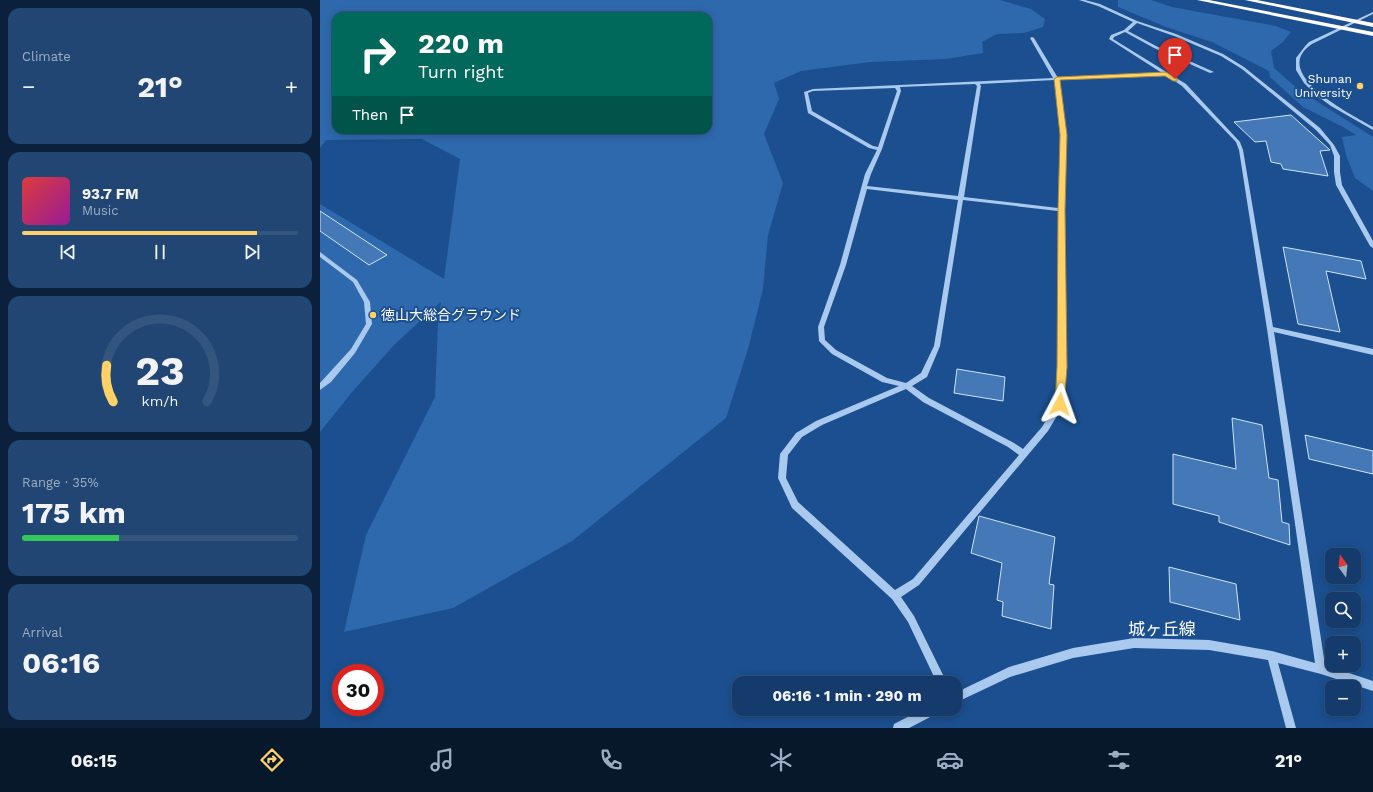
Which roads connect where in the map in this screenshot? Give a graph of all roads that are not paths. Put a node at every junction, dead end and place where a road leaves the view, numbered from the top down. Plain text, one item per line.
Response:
1 (1081, 0) edge
2 (1200, 0) edge
3 (1248, 0) edge
4 (1371, 14) edge
5 (1136, 22) junction
6 (1373, 25) edge
7 (1125, 32) junction
8 (1373, 34) edge
9 (1032, 38) dead end
10 (1212, 72) dead end
11 (1166, 74) junction
12 (1057, 79) junction
13 (977, 83) junction
14 (897, 86) junction
15 (1373, 129) edge
16 (880, 149) junction
17 (865, 187) junction
18 (962, 198) junction
19 (1061, 210) junction
20 (1373, 246) edge
21 (320, 254) edge
22 (1270, 329) junction
23 (1373, 352) edge
24 (907, 386) junction
25 (320, 387) edge
26 (1024, 454) junction
27 (895, 596) junction
28 (1272, 656) junction
29 (1321, 669) junction
30 (939, 676) edge
31 (1373, 686) edge
32 (962, 695) edge
33 (921, 716) edge
34 (898, 728) edge
35 (1291, 728) edge

1 - 5 street
2 - 8 highway
3 - 6 highway
4 - 15 street
5 - 7 street
5 - 20 street
7 - 10 street
7 - 11 street
9 - 12 street
11 - 12 street
11 - 22 street
12 - 13 street
12 - 19 street
13 - 14 street
13 - 18 street
14 - 16 street
14 - 16 street
16 - 17 street
17 - 18 street
17 - 24 street
18 - 19 street
18 - 24 street
19 - 26 street
21 - 25 street
22 - 23 street
22 - 29 street
24 - 26 street
24 - 27 street
26 - 27 street
27 - 30 street
28 - 29 street, 城ヶ丘線
28 - 32 street, 城ヶ丘線
28 - 35 street
29 - 31 street, 城ヶ丘線
33 - 34 street

